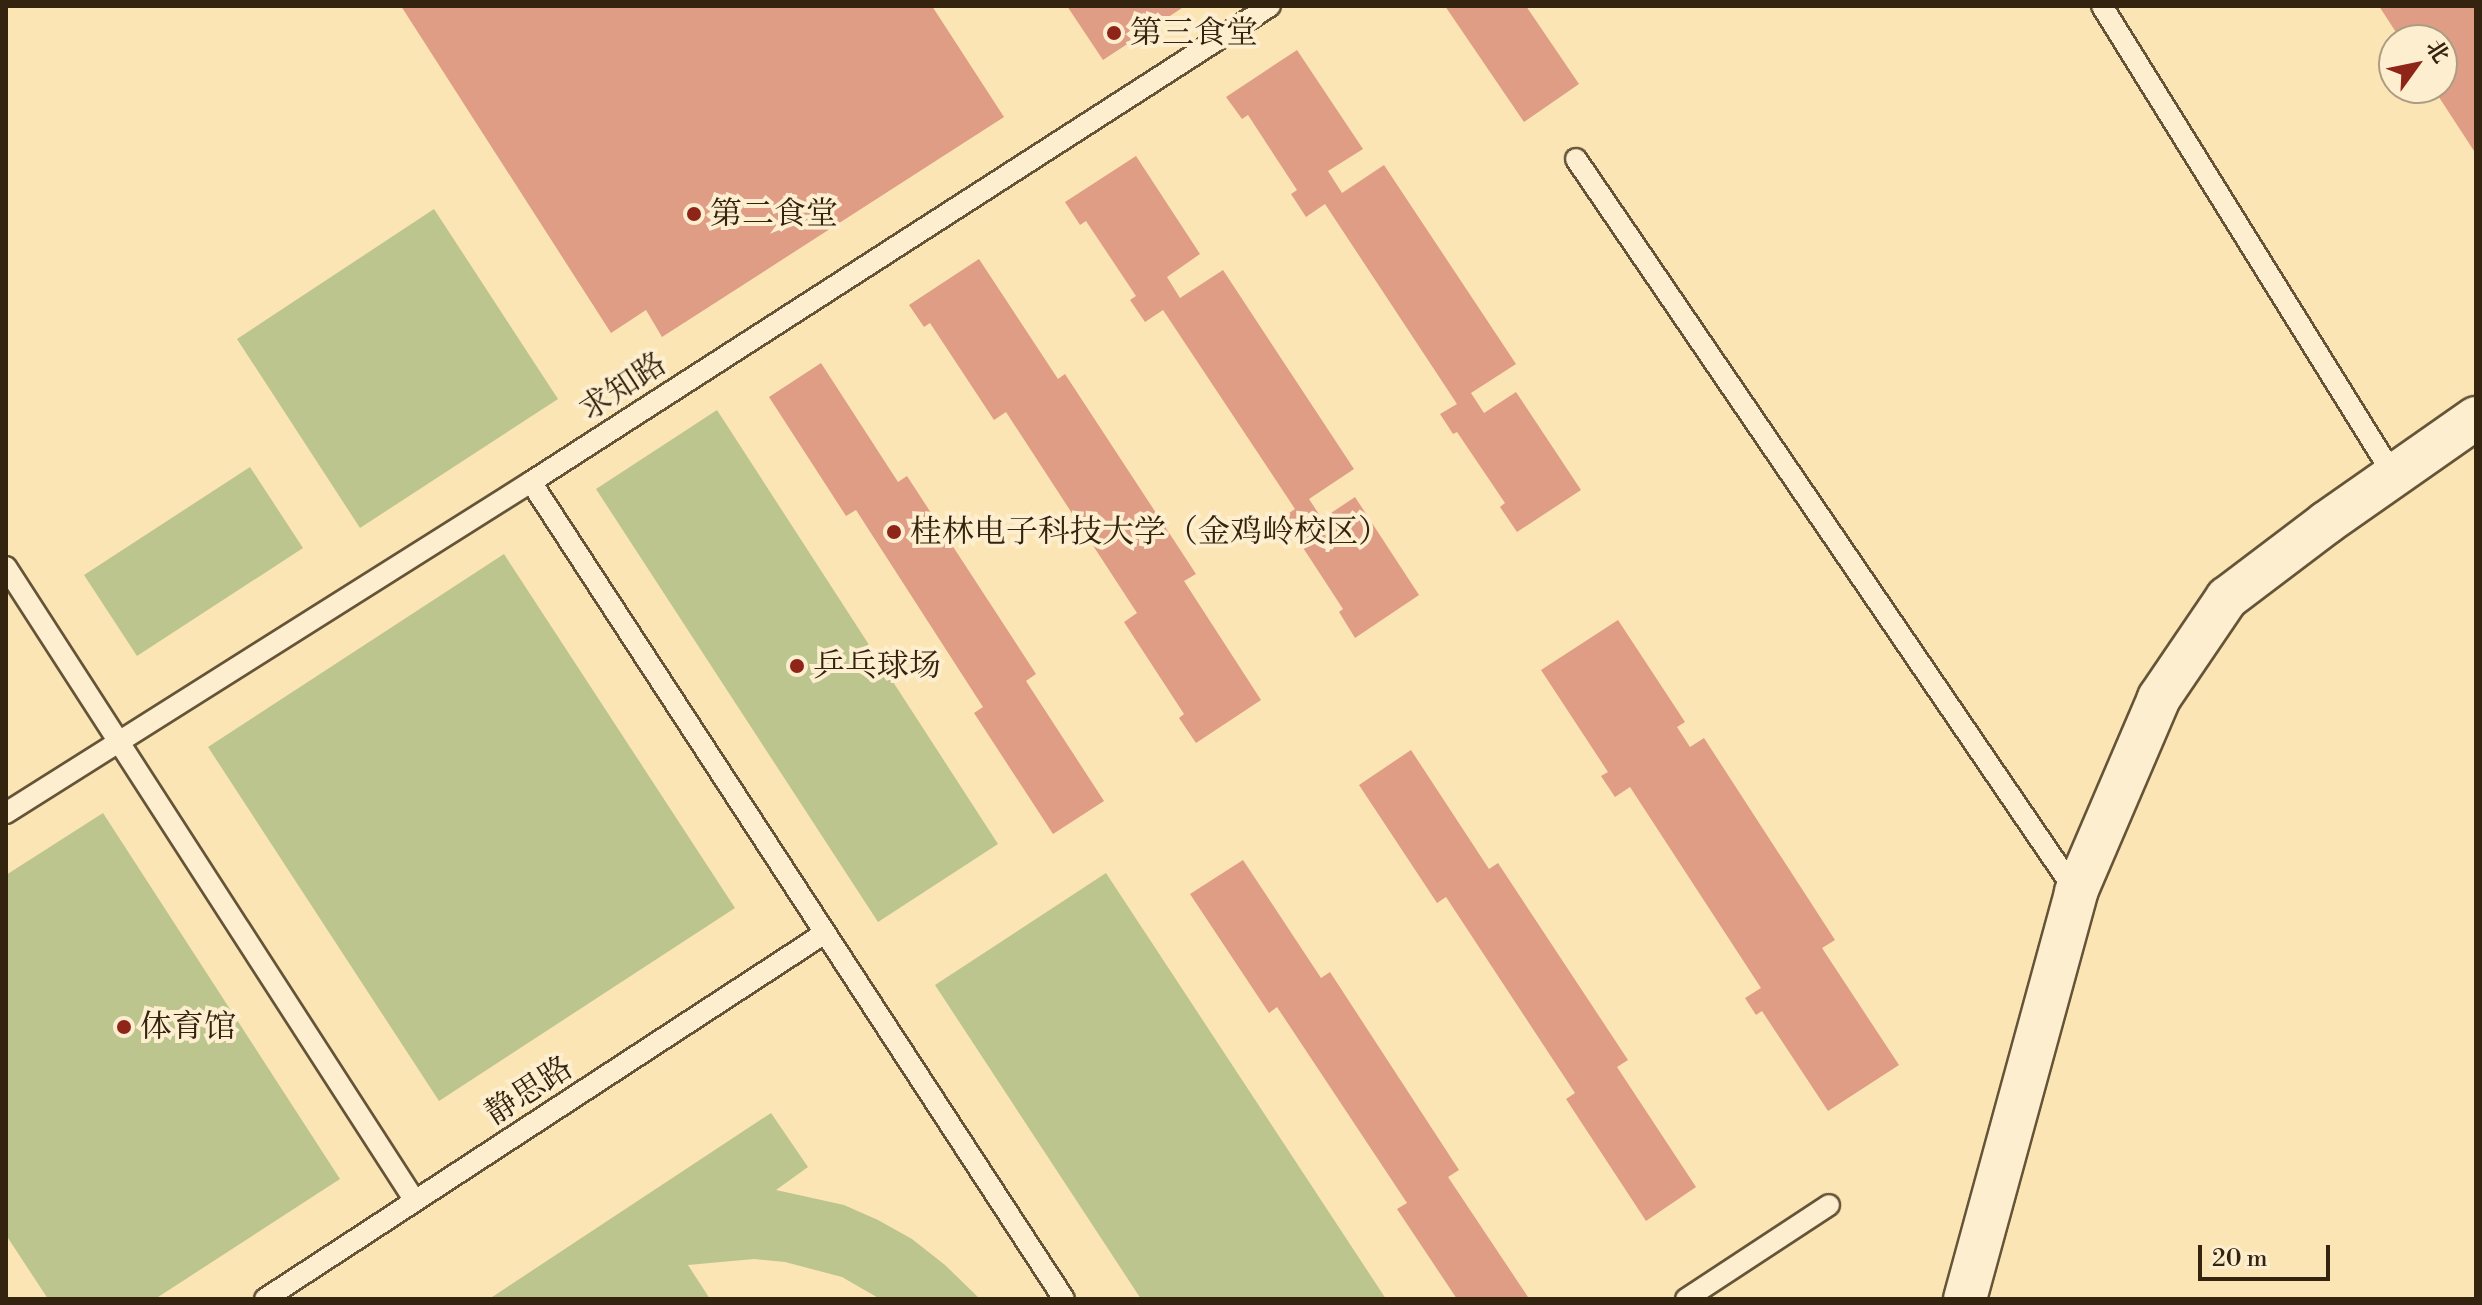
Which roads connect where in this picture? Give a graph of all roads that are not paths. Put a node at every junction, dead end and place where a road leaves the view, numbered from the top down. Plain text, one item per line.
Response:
1 (1270, 6) edge
2 (2102, 6) edge
3 (1576, 159) dead end
4 (2476, 418) edge
5 (2394, 476) junction
6 (531, 482) junction
7 (6, 567) edge
8 (120, 740) junction
9 (6, 813) edge
10 (2076, 892) junction
11 (825, 933) junction
12 (415, 1201) junction
13 (1829, 1205) dead end
14 (265, 1299) edge
15 (1064, 1299) edge
16 (1686, 1299) edge
17 (1965, 1299) edge

1 - 6 lane, 求知路
2 - 5 lane
3 - 10 lane
4 - 5 street
5 - 10 street
6 - 8 lane, 求知路
6 - 11 lane
7 - 8 lane
8 - 9 lane, 求知路
8 - 12 lane
10 - 17 street
11 - 12 lane, 静思路
11 - 15 lane
12 - 14 lane, 静思路
13 - 16 lane

